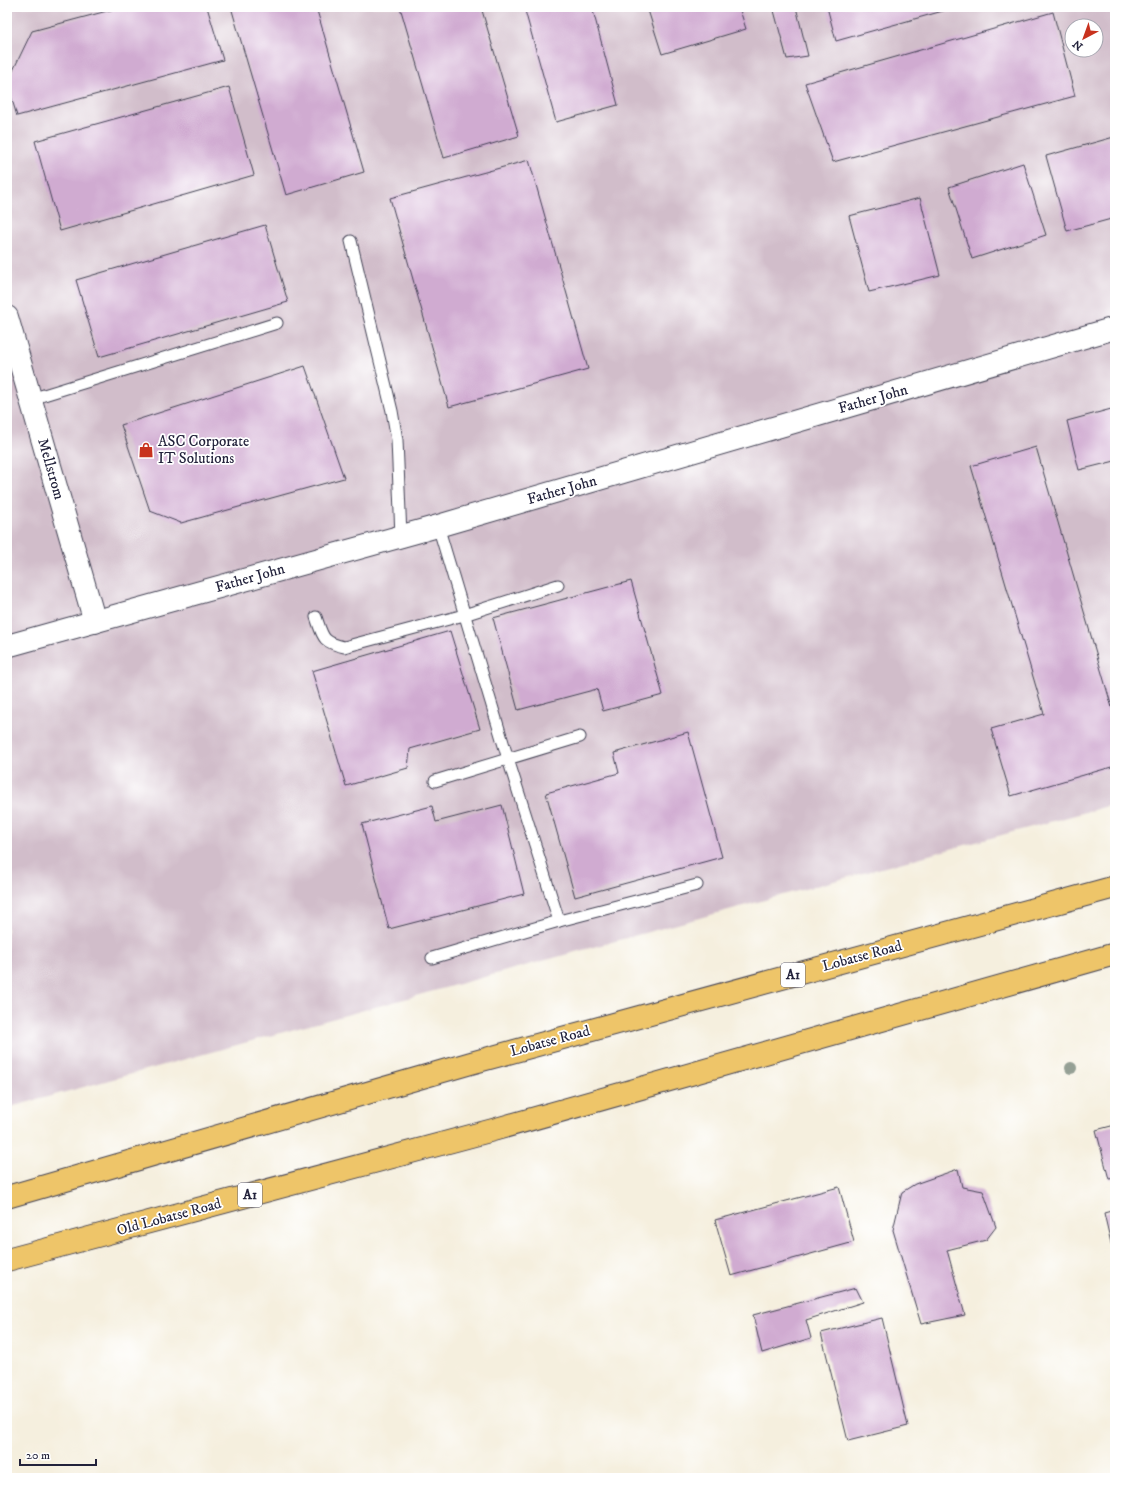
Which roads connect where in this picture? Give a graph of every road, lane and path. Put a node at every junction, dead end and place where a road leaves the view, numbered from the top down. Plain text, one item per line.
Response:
1 (351, 241) dead end
2 (7, 317) edge
3 (277, 323) dead end
4 (1115, 328) edge
5 (30, 399) junction
6 (438, 526) junction
7 (401, 536) junction
8 (558, 585) dead end
9 (464, 615) junction
10 (316, 617) dead end
11 (94, 622) junction
12 (7, 646) edge
13 (580, 737) dead end
14 (508, 759) junction
15 (435, 781) dead end
16 (697, 885) dead end
17 (1115, 887) edge
18 (559, 921) junction
19 (1115, 954) edge
20 (432, 958) dead end
21 (7, 1197) edge
22 (7, 1260) edge

1 - 7 lane
2 - 5 street, Mellstrom
3 - 5 lane
4 - 6 street, Father John
5 - 11 street, Mellstrom
6 - 7 street, Father John
6 - 9 lane
7 - 11 street, Father John
8 - 9 lane
9 - 10 lane
9 - 14 lane
11 - 12 street, Father John
13 - 14 lane
14 - 15 lane
14 - 18 lane
16 - 18 lane
17 - 21 highway, Lobatse Road / A1
18 - 20 lane
19 - 22 highway, Old Lobatse Road / A1

